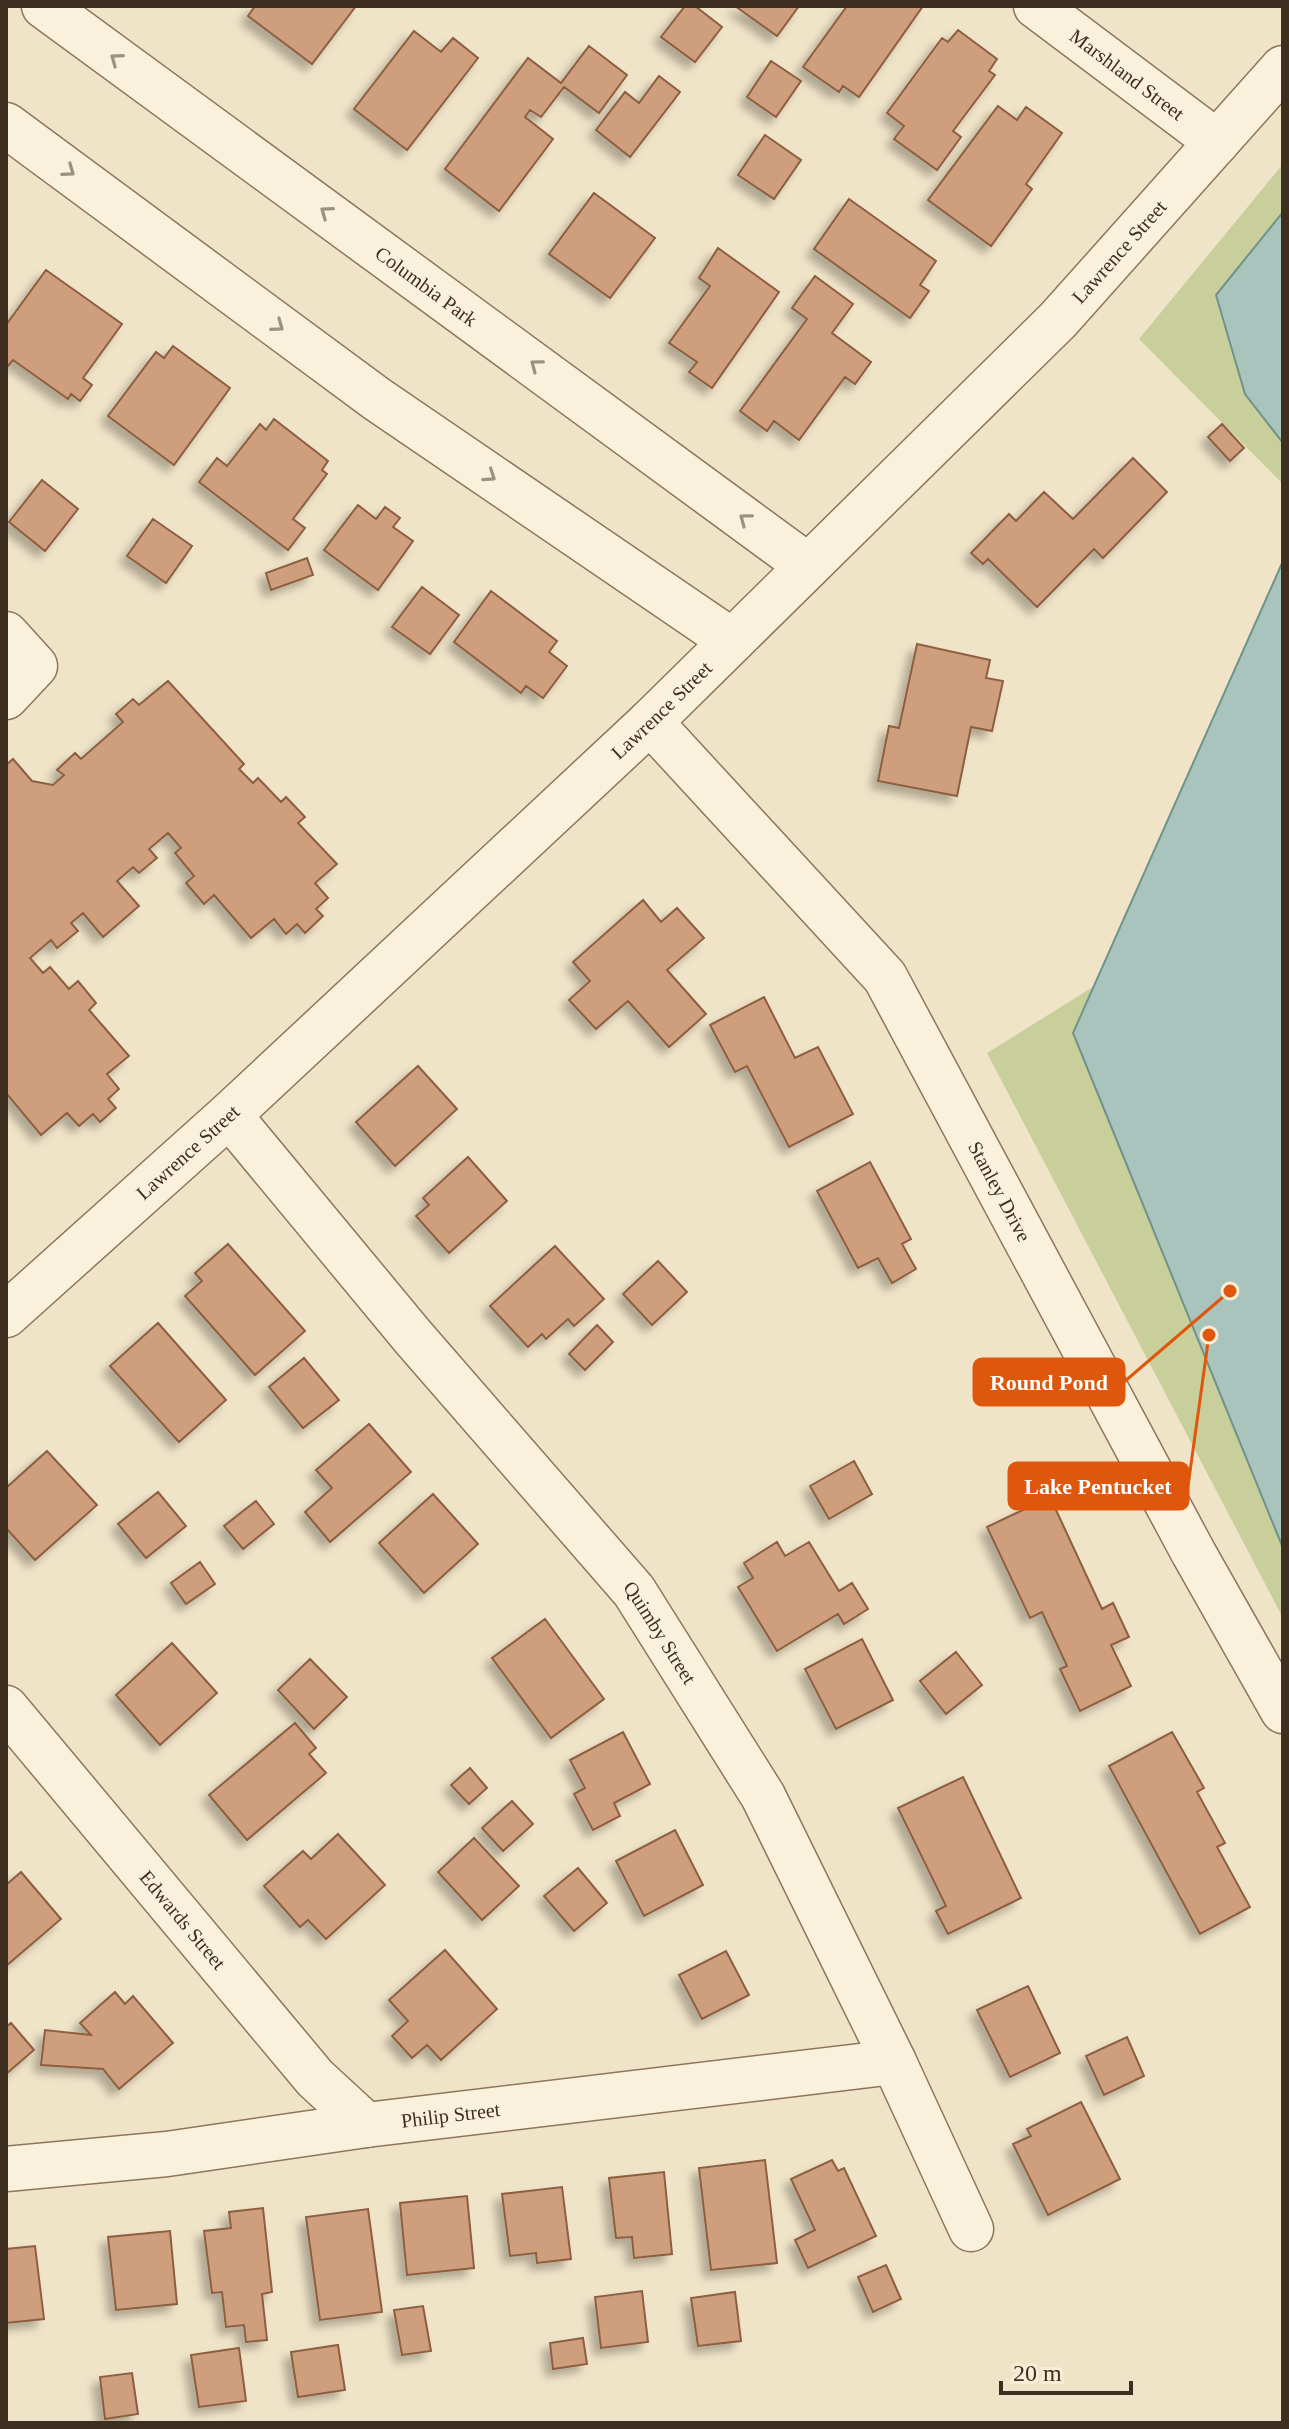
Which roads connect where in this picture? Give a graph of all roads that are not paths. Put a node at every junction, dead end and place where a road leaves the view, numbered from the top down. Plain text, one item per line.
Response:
1 (44, 6) edge
2 (1036, 6) edge
3 (1283, 68) edge
4 (6, 125) edge
5 (1217, 142) junction
6 (808, 566) junction
7 (6, 634) edge
8 (732, 641) junction
9 (6, 697) edge
10 (650, 722) junction
11 (229, 1115) junction
12 (6, 1315) edge
13 (6, 1708) edge
14 (1283, 1711) edge
15 (894, 2062) junction
16 (366, 2125) junction
17 (6, 2169) edge
18 (971, 2229) dead end

6 -> 1 street, Columbia Park
2 - 5 street, Marshland Street
3 - 5 street, Lawrence Street
4 -> 8 street
5 - 6 street, Lawrence Street
6 - 8 street, Lawrence Street
7 - 9 street
8 - 10 street, Lawrence Street
10 - 11 street, Lawrence Street
10 - 14 street, Stanley Drive
11 - 12 street, Lawrence Street
11 - 15 street, Quimby Street
13 - 16 street, Edwards Street
15 - 16 street, Philip Street
15 - 18 street, Quimby Street
16 - 17 street, Philip Street

